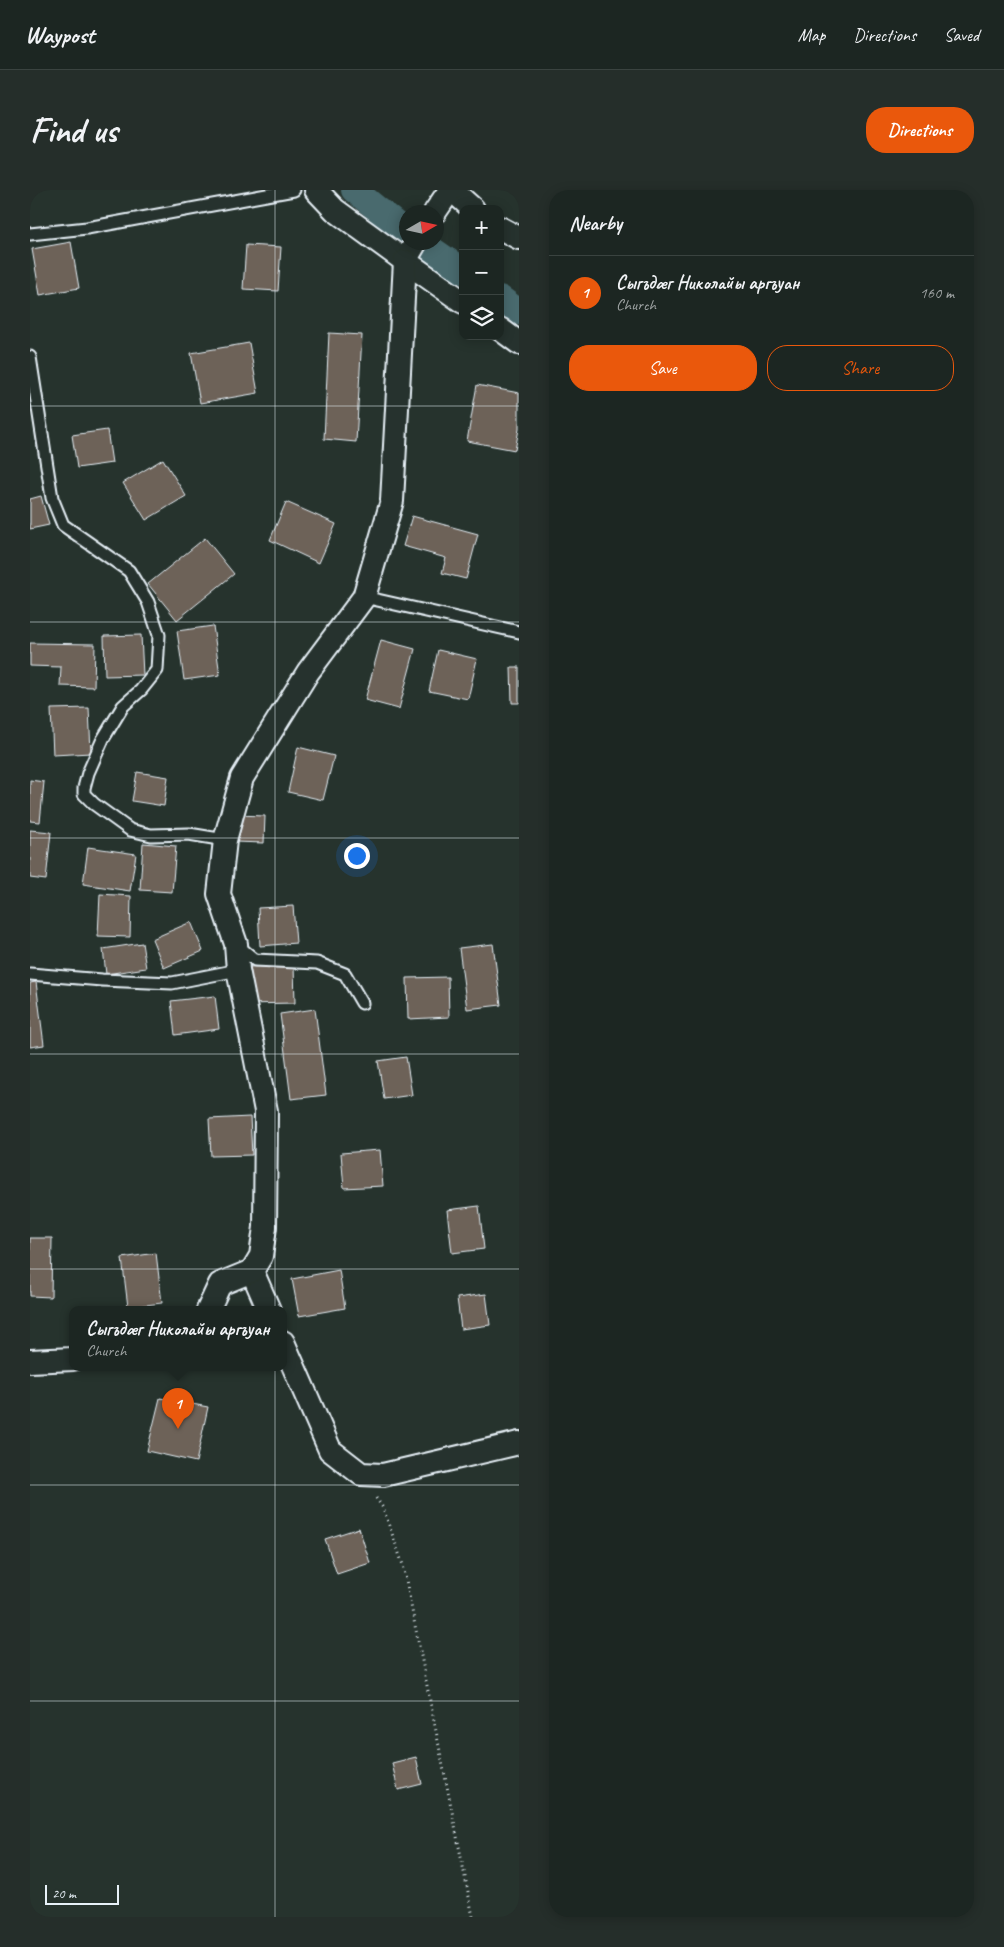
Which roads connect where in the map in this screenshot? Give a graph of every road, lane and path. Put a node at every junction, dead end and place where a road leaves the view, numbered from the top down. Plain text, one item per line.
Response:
1 (294, 190) edge
2 (316, 190) edge
3 (444, 199) edge
4 (461, 205) edge
5 (504, 230) edge
6 (30, 234) edge
7 (519, 238) edge
8 (411, 252) edge
9 (459, 298) edge
10 (504, 332) edge
11 (519, 343) edge
12 (30, 357) edge
13 (364, 597) junction
14 (519, 632) edge
15 (224, 840) junction
16 (236, 944) junction
17 (238, 970) junction
18 (30, 974) edge
19 (362, 1003) dead end
20 (252, 1271) junction
21 (210, 1306) edge
22 (267, 1306) edge
23 (287, 1351) edge
24 (69, 1359) edge
25 (30, 1361) edge
26 (519, 1444) edge
27 (361, 1474) junction
28 (473, 1917) edge

1 - 6 lane
2 - 8 street
3 - 4 street
5 - 7 street
8 - 9 street
8 - 13 street
10 - 11 street
12 - 15 lane
13 - 14 lane
13 - 15 street
15 - 16 street
16 - 17 street
16 - 19 lane
17 - 18 lane
17 - 20 street
20 - 21 street
20 - 22 street
23 - 27 street
24 - 25 street
26 - 27 street
27 - 28 path

